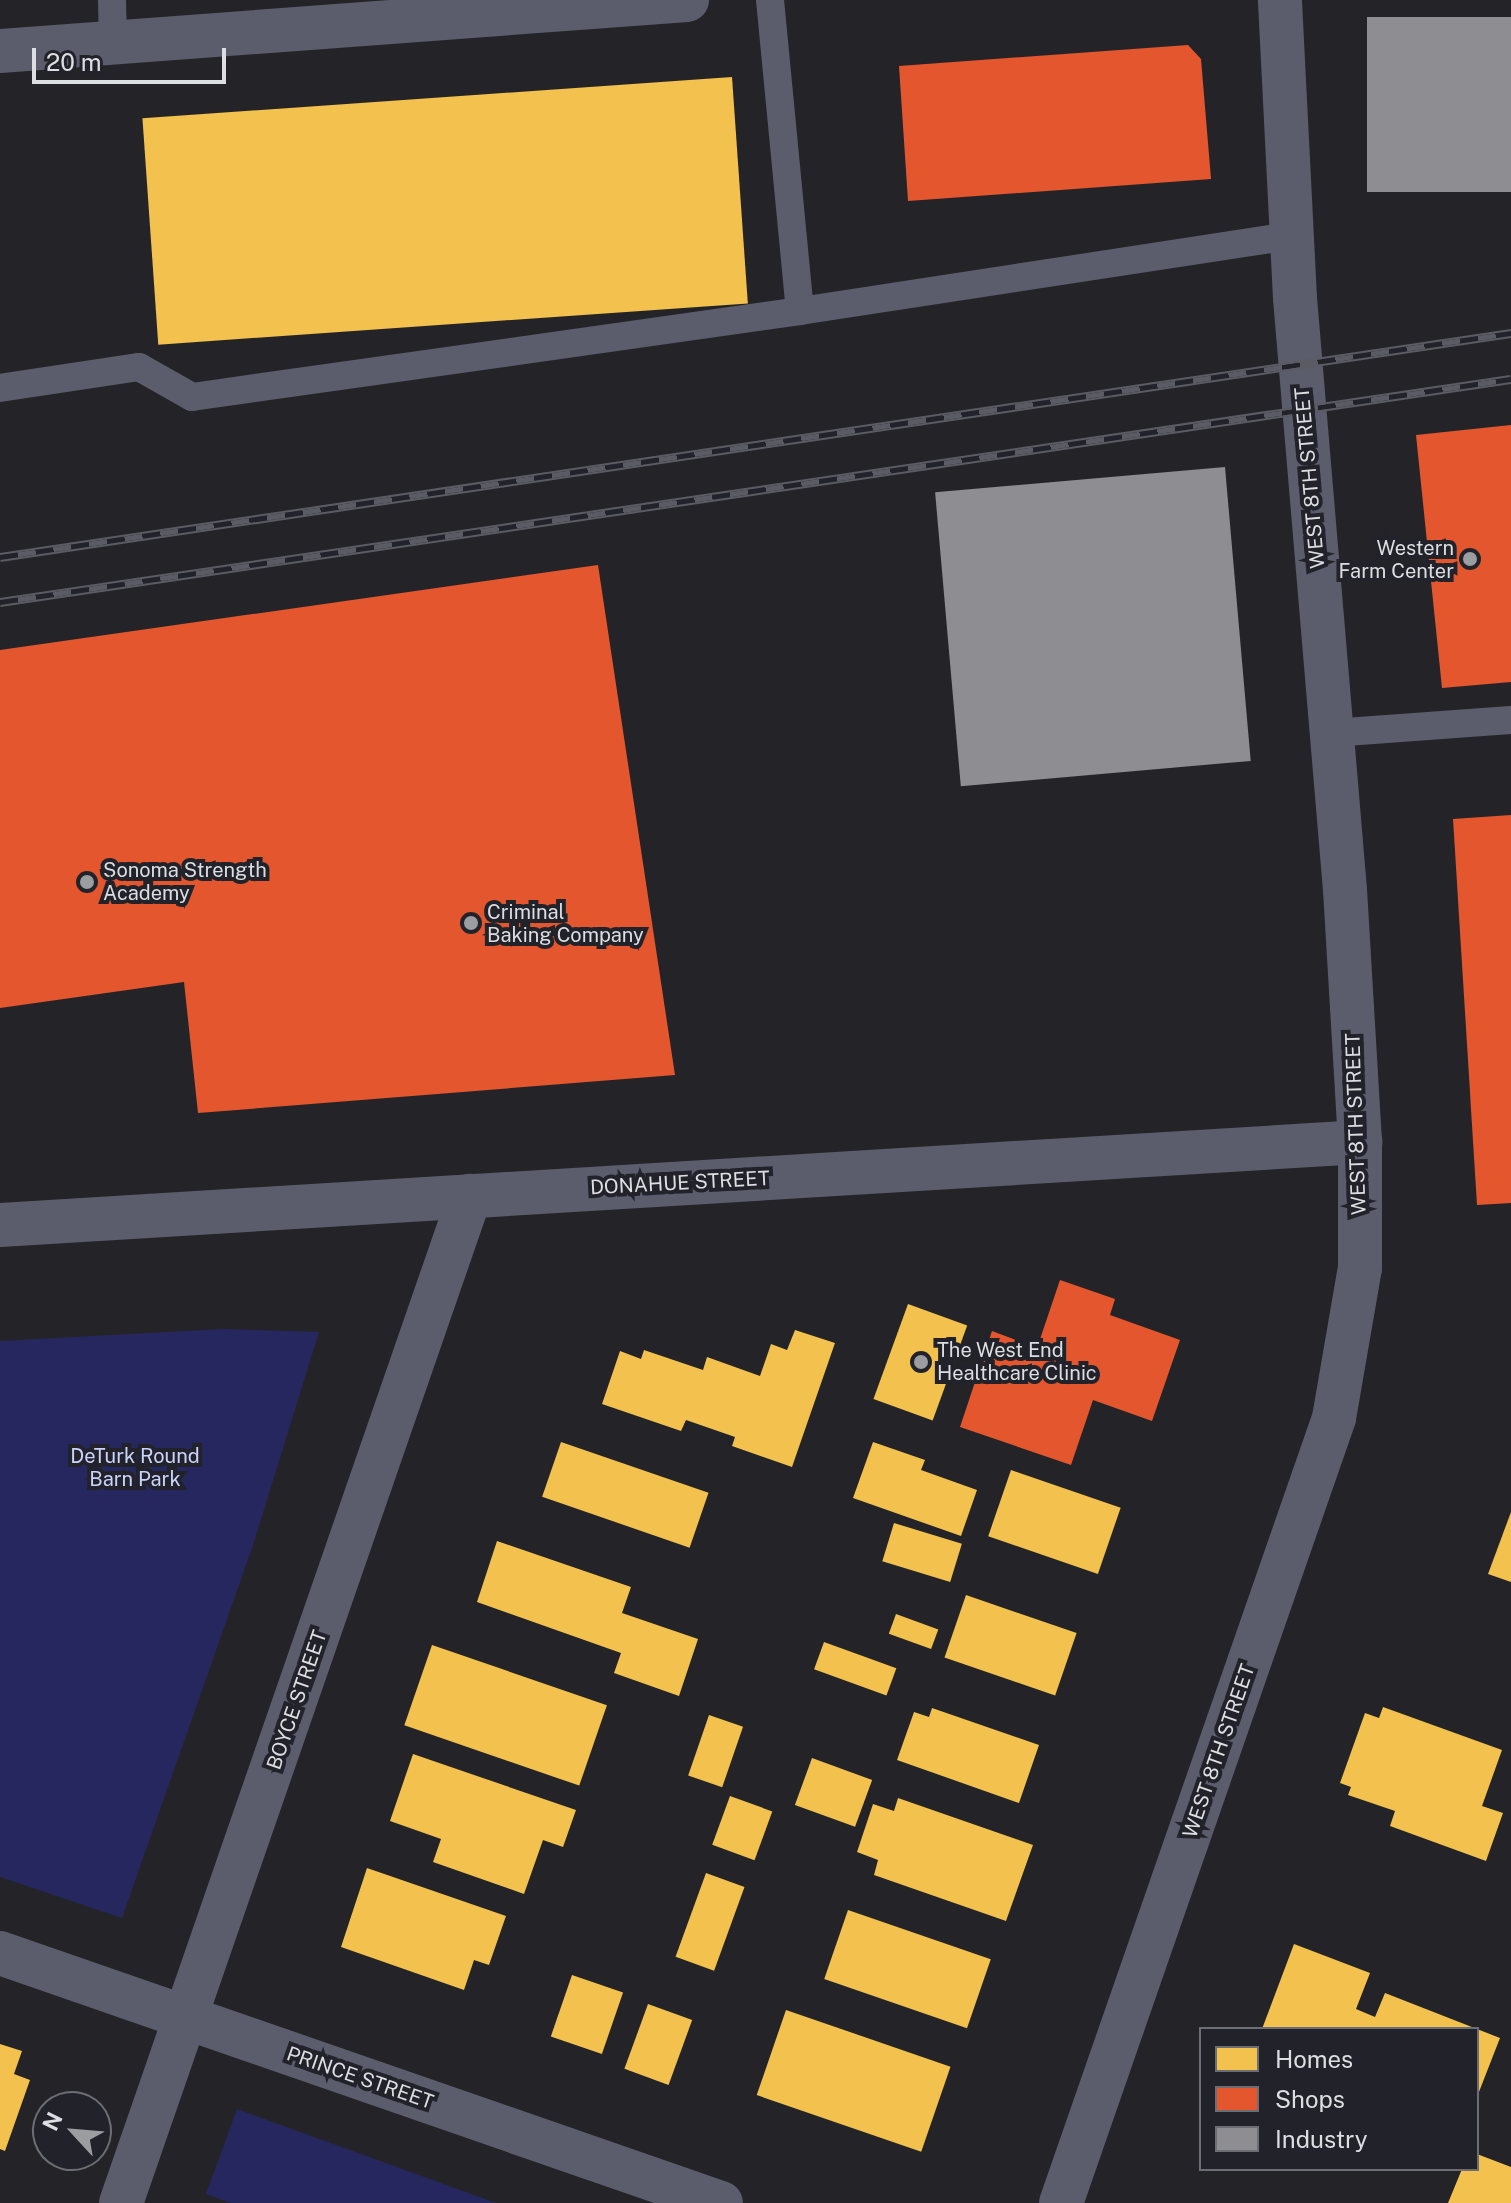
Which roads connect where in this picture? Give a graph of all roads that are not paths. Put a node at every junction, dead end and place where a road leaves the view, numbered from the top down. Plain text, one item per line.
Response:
1 (112, 0) edge
2 (687, 0) edge
3 (770, 0) edge
4 (1280, 0) edge
5 (113, 43) junction
6 (0, 51) edge
7 (1292, 236) junction
8 (800, 311) junction
9 (0, 388) edge
10 (1511, 720) edge
11 (1332, 733) junction
12 (1360, 1142) junction
13 (470, 1196) junction
14 (0, 1225) edge
15 (0, 1953) edge
16 (187, 2018) junction
17 (121, 2203) edge
18 (721, 2203) edge
19 (1061, 2203) edge

1 - 5 lane
2 - 5 street
3 - 8 lane
4 - 7 street, WEST 8TH STREET
5 - 6 street
7 - 8 lane
7 - 11 street, WEST 8TH STREET
8 - 9 lane
10 - 11 lane
11 - 12 street, WEST 8TH STREET
12 - 13 street, DONAHUE STREET
12 - 19 street, WEST 8TH STREET
13 - 14 street, DONAHUE STREET
13 - 16 street, BOYCE STREET
15 - 16 street, PRINCE STREET
16 - 17 street, BOYCE STREET
16 - 18 street, PRINCE STREET

